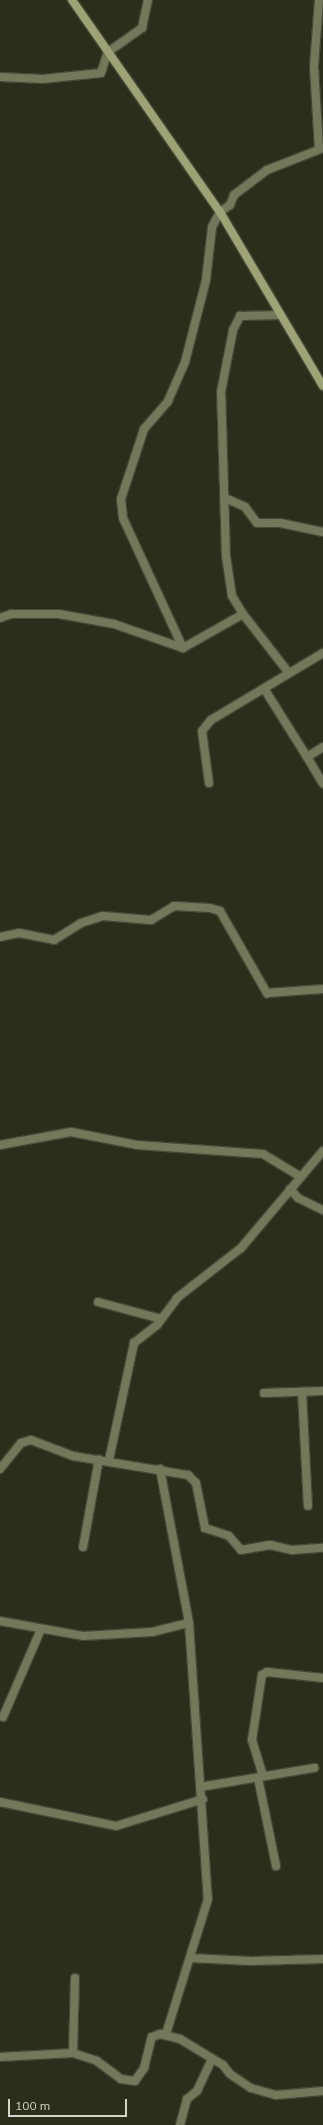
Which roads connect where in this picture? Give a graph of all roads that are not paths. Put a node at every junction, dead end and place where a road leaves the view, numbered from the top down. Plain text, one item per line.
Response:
1 (72, 0) edge
2 (148, 0) edge
3 (319, 0) edge
4 (108, 52) junction
5 (116, 64) junction
6 (101, 73) junction
7 (0, 77) edge
8 (321, 148) edge
9 (220, 212) junction
10 (280, 315) junction
11 (323, 386) edge
12 (225, 498) junction
13 (323, 532) edge
14 (243, 614) junction
15 (0, 618) edge
16 (183, 648) junction
17 (323, 653) edge
18 (288, 673) junction
19 (265, 690) junction
20 (323, 746) edge
21 (307, 757) junction
22 (209, 783) dead end
23 (323, 784) edge
24 (0, 937) edge
25 (323, 989) edge
26 (0, 1145) edge
27 (323, 1151) edge
28 (301, 1177) junction
29 (290, 1189) junction
30 (323, 1210) edge
31 (98, 1302) dead end
32 (161, 1319) junction
33 (323, 1391) edge
34 (302, 1392) junction
35 (264, 1393) dead end
36 (99, 1459) junction
37 (109, 1460) junction
38 (0, 1469) edge
39 (160, 1469) junction
40 (308, 1506) dead end
41 (83, 1547) dead end
42 (323, 1548) edge
43 (0, 1621) edge
44 (189, 1623) junction
45 (41, 1629) junction
46 (323, 1678) edge
47 (3, 1717) dead end
48 (314, 1768) dead end
49 (260, 1777) junction
50 (200, 1787) junction
51 (203, 1799) junction
52 (0, 1802) edge
53 (276, 1866) dead end
54 (190, 1958) junction
55 (323, 1959) edge
56 (75, 1978) dead end
57 (166, 2034) junction
58 (73, 2052) junction
59 (0, 2057) edge
60 (212, 2059) junction
61 (323, 2090) edge
62 (180, 2125) edge

1 - 4 main road
2 - 4 street
3 - 8 street
4 - 5 main road
4 - 6 street
5 - 6 street
5 - 9 main road
6 - 7 street
8 - 9 street
9 - 10 main road
9 - 16 street
10 - 11 main road
10 - 12 street
12 - 13 street
12 - 14 street
14 - 16 street
14 - 18 street
15 - 16 street
17 - 18 street
18 - 19 street
19 - 21 street
19 - 22 street
20 - 21 street
21 - 23 street
24 - 25 street
26 - 28 street
27 - 28 street
28 - 29 street
29 - 30 street
29 - 32 street
31 - 32 street
32 - 37 street
33 - 34 street
34 - 35 street
34 - 40 street
36 - 37 street
36 - 38 street
36 - 41 street
37 - 39 street
39 - 42 street
39 - 44 street
43 - 45 street
44 - 45 street
44 - 50 street
45 - 47 street
46 - 49 street
48 - 49 street
49 - 50 street
49 - 53 street
50 - 51 street
51 - 52 street
51 - 54 street
54 - 55 street
54 - 57 street
56 - 58 street
57 - 58 street
57 - 60 street
58 - 59 street
60 - 61 street
60 - 62 street

